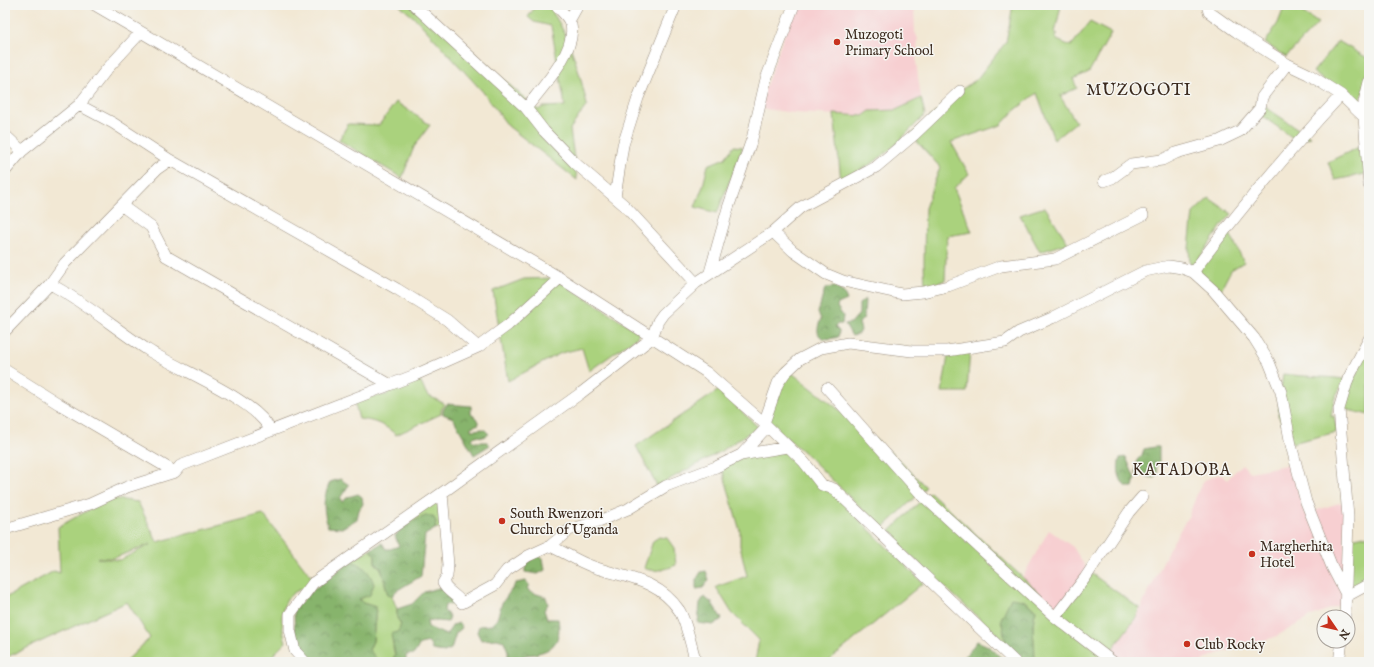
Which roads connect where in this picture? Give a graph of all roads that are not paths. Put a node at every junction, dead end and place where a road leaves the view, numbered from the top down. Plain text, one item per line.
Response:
1 (95, 5) edge
2 (414, 5) edge
3 (556, 5) edge
4 (578, 5) edge
5 (676, 5) edge
6 (794, 5) edge
7 (1207, 5) edge
8 (569, 21) junction
9 (141, 32) junction
10 (1287, 64) junction
11 (1369, 82) edge
12 (960, 91) dead end
13 (1345, 98) junction
14 (79, 104) junction
15 (526, 108) junction
16 (1364, 118) junction
17 (5, 135) edge
18 (22, 151) junction
19 (170, 160) junction
20 (5, 171) edge
21 (1104, 180) dead end
22 (1369, 185) edge
23 (616, 197) junction
24 (122, 206) junction
25 (1143, 215) dead end
26 (773, 232) junction
27 (710, 272) junction
28 (1193, 272) junction
29 (560, 278) junction
30 (696, 283) junction
31 (50, 284) junction
32 (5, 331) edge
33 (652, 338) junction
34 (1369, 339) edge
35 (478, 347) junction
36 (5, 370) edge
37 (389, 384) junction
38 (827, 388) dead end
39 (766, 425) junction
40 (271, 431) junction
41 (787, 447) junction
42 (741, 455) junction
43 (176, 472) junction
44 (442, 493) junction
45 (1142, 497) dead end
46 (5, 529) edge
47 (550, 546) junction
48 (1369, 584) edge
49 (1347, 596) junction
50 (1346, 609) edge
51 (1055, 617) junction
52 (1341, 649) edge
53 (305, 662) edge
54 (696, 662) edge
55 (1015, 662) edge
56 (1113, 662) edge
57 (1339, 662) edge

1 - 9 street
2 - 15 street
3 - 8 street
4 - 8 street
5 - 23 street
6 - 27 street
7 - 10 street
8 - 15 street
9 - 14 street
9 - 29 street
10 - 13 street
10 - 21 street
11 - 13 street
11 - 16 street
12 - 26 street
13 - 16 street
13 - 28 street
14 - 18 street
14 - 19 street
15 - 23 street
16 - 22 street
17 - 18 street
18 - 20 street
19 - 24 street
19 - 35 street
23 - 30 street
24 - 31 street
24 - 37 street
25 - 26 street
26 - 27 street
27 - 30 street
28 - 39 street
28 - 49 street
29 - 33 street
29 - 35 street
30 - 33 street
31 - 32 street
31 - 40 street
33 - 39 street
33 - 44 street
34 - 49 street
35 - 37 street
36 - 43 street
37 - 40 street
38 - 51 street
39 - 41 street
39 - 42 street
40 - 43 street
41 - 42 street
41 - 55 street
42 - 47 street
43 - 46 street
44 - 47 street
44 - 53 street
45 - 51 street
47 - 54 street
48 - 49 street
49 - 50 street
51 - 56 street
52 - 57 street

